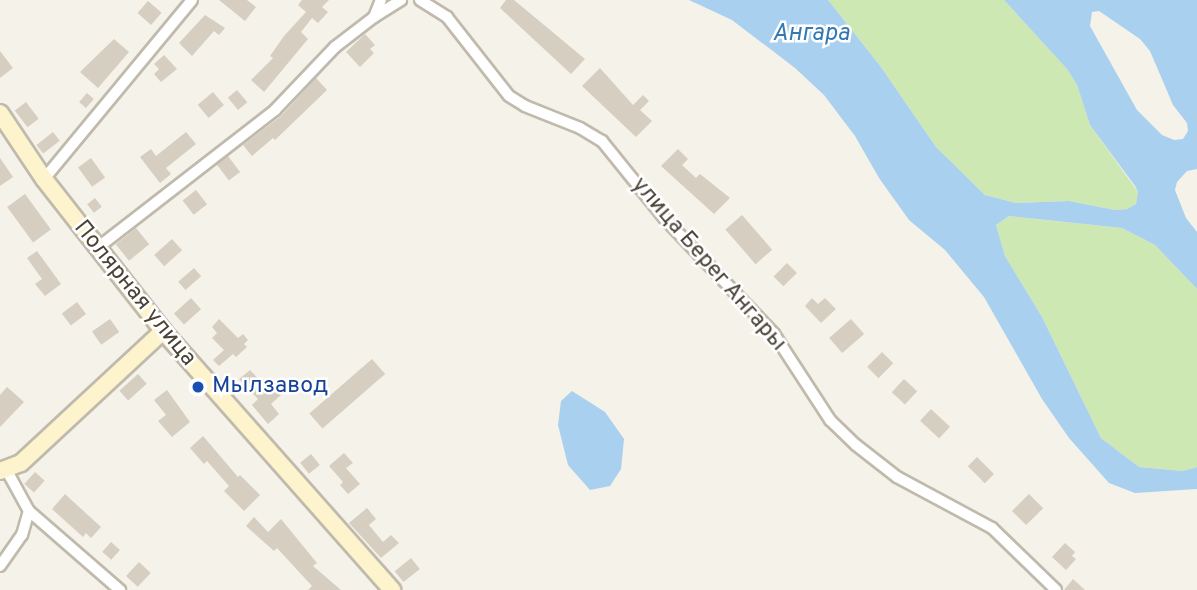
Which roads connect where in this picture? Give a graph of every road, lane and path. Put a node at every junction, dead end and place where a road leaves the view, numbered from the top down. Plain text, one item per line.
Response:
1 (192, 0) edge
2 (381, 0) edge
3 (401, 0) edge
4 (420, 0) edge
5 (373, 17) junction
6 (0, 113) edge
7 (44, 179) junction
8 (96, 249) junction
9 (163, 331) junction
10 (4, 471) edge
11 (29, 511) junction
12 (0, 566) edge
13 (120, 590) edge
14 (392, 590) edge
15 (1056, 590) edge

1 - 7 street
2 - 5 street
3 - 5 street
4 - 15 street, улица Берег Ангары
5 - 8 street
6 - 7 main road, Полярная улица
7 - 8 main road, Полярная улица
8 - 9 main road, Полярная улица
9 - 10 main road
9 - 14 main road, Полярная улица
10 - 11 street
11 - 12 street
11 - 13 street

